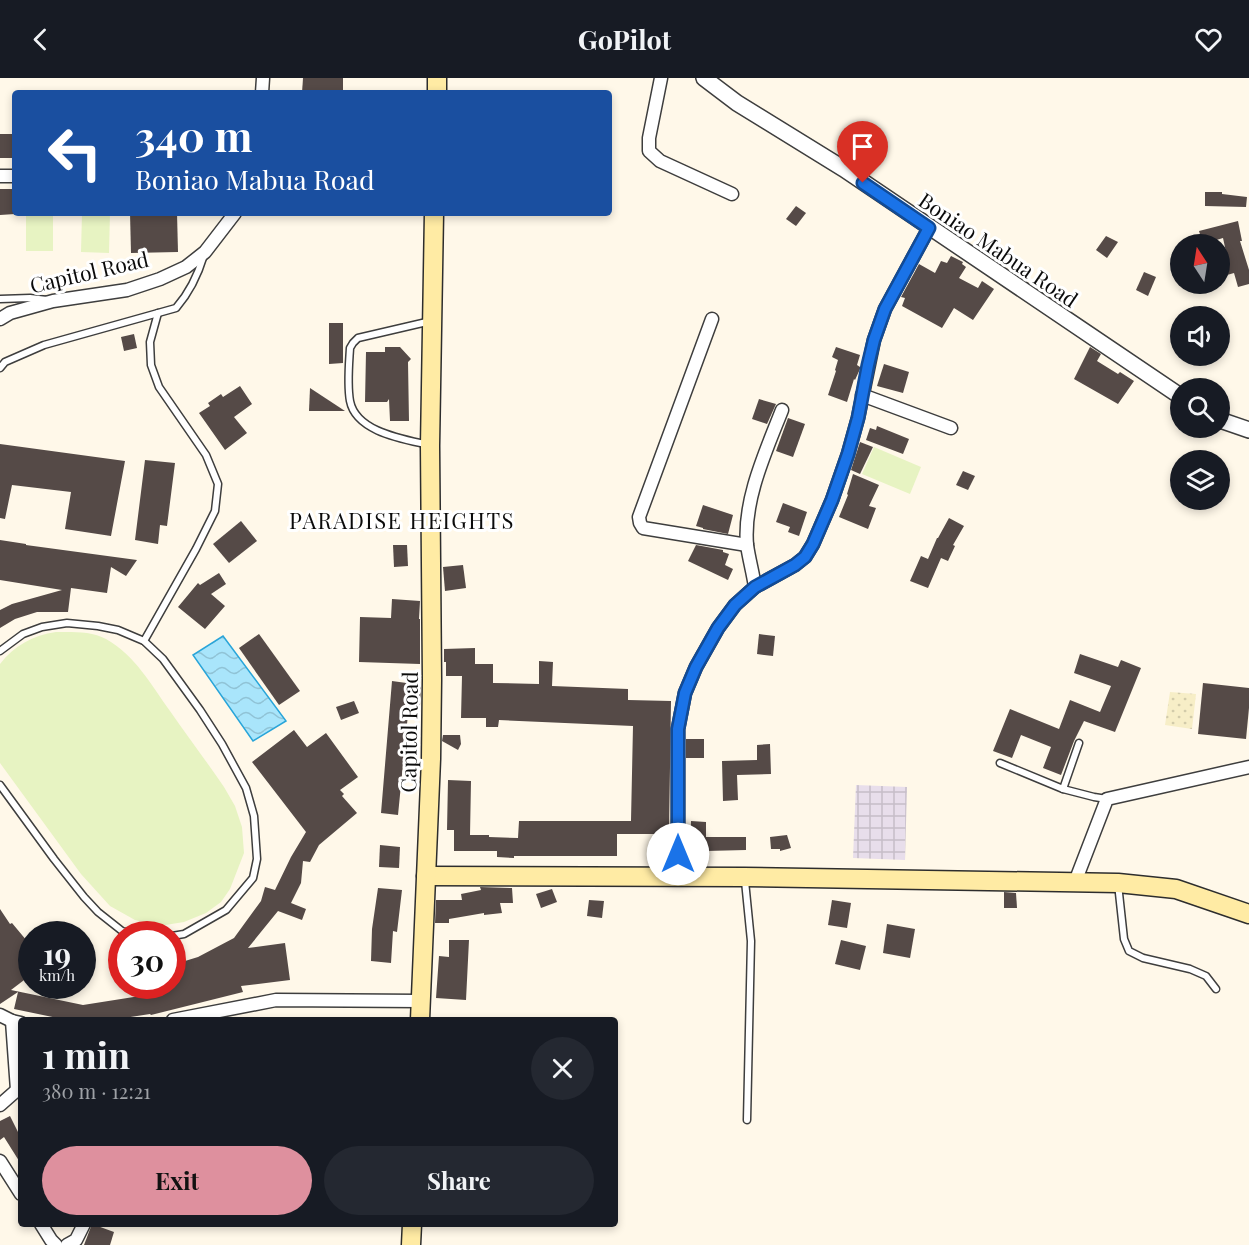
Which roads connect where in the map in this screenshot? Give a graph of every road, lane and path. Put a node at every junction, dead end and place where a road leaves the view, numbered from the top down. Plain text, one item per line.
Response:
1 (661, 78) edge
2 (704, 78) edge
3 (732, 194) dead end
4 (233, 216) edge
5 (434, 216) edge
6 (929, 228) junction
7 (205, 252) junction
8 (0, 299) edge
9 (53, 301) junction
10 (158, 313) junction
11 (0, 319) edge
12 (712, 319) dead end
13 (432, 321) junction
14 (0, 368) edge
15 (1170, 389) edge
16 (862, 395) junction
17 (782, 410) dead end
18 (1230, 423) edge
19 (951, 428) dead end
20 (1249, 430) edge
21 (430, 446) junction
22 (747, 545) junction
23 (755, 587) junction
24 (144, 641) junction
25 (0, 651) edge
26 (1079, 743) dead end
27 (1000, 763) dead end
28 (1249, 767) edge
29 (0, 784) edge
30 (1063, 789) junction
31 (1107, 799) junction
32 (426, 876) junction
33 (678, 877) junction
34 (744, 877) junction
35 (1075, 882) junction
36 (1118, 884) junction
37 (1249, 914) edge
38 (109, 921) edge
39 (186, 933) edge
40 (1216, 989) dead end
41 (421, 1001) junction
42 (0, 1015) edge
43 (188, 1017) edge
44 (420, 1017) edge
45 (16, 1022) edge
46 (18, 1068) edge
47 (18, 1092) edge
48 (0, 1105) edge
49 (747, 1120) dead end
50 (0, 1161) edge
51 (18, 1189) edge
52 (43, 1227) edge
53 (82, 1227) edge
54 (412, 1227) edge
55 (56, 1245) edge
56 (67, 1245) edge
57 (411, 1245) edge

1 - 3 street
2 - 6 street, Boniao Mabua Road
4 - 7 street, Capitol Road
5 - 13 main road, Capitol Road
6 - 15 street, Boniao Mabua Road
6 - 16 street
7 - 9 street, Capitol Road
7 - 10 lane
8 - 9 lane
9 - 11 street, Capitol Road
10 - 14 lane
10 - 24 lane
12 - 22 street
13 - 21 main road, Capitol Road
13 - 21 lane
16 - 19 street
16 - 23 street
17 - 22 street
18 - 20 street
21 - 32 main road, Capitol Road
22 - 23 street
23 - 33 street
24 - 25 lane
24 - 39 lane
26 - 30 lane
27 - 30 lane
28 - 31 street
29 - 38 lane
30 - 31 lane
31 - 35 street
32 - 33 main road
32 - 41 main road, Capitol Road
33 - 34 main road
34 - 35 main road
34 - 49 lane
35 - 36 main road
36 - 37 main road
36 - 40 lane
41 - 43 street
41 - 44 main road, Capitol Road
42 - 45 street
45 - 46 street
47 - 48 street
50 - 51 street
52 - 55 street
53 - 56 street
54 - 57 main road

